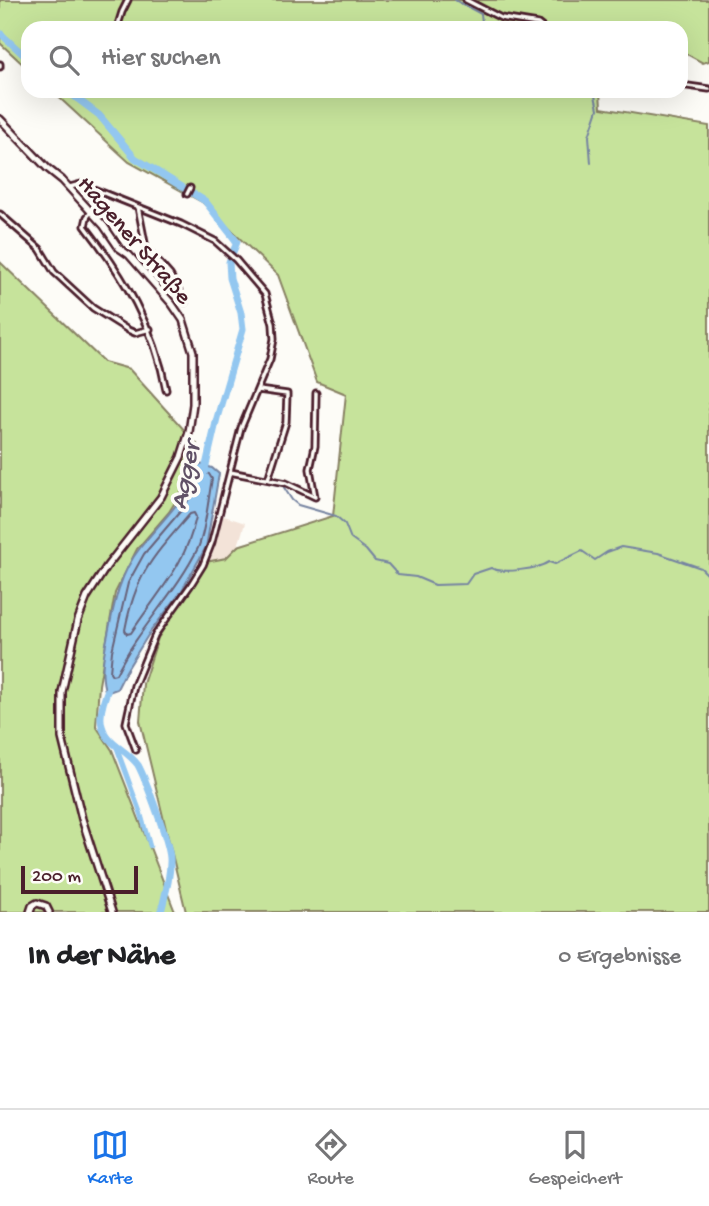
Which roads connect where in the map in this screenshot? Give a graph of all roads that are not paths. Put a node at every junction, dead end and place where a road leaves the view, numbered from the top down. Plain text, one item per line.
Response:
1 (128, 0) edge
2 (466, 0) edge
3 (119, 21) edge
4 (520, 21) edge
5 (688, 86) edge
6 (709, 89) edge
7 (0, 119) edge
8 (69, 187) junction
9 (190, 188) dead end
10 (187, 194) dead end
11 (138, 207) junction
12 (91, 212) junction
13 (0, 214) edge
14 (186, 302) dead end
15 (150, 329) junction
16 (166, 390) dead end
17 (258, 390) junction
18 (316, 393) dead end
19 (230, 472) junction
20 (268, 479) junction
21 (136, 750) dead end
22 (30, 912) edge
23 (49, 912) edge
24 (112, 912) edge

1 - 3 street
2 - 4 street
5 - 6 street
7 - 8 main road, Hagener Straße
8 - 11 street
8 - 12 main road, Hagener Straße
9 - 10 street
11 - 14 street
11 - 17 street
12 - 15 street
12 - 24 main road, Hagener Straße
13 - 15 street
15 - 16 street
17 - 19 street
17 - 20 street
18 - 20 street
19 - 20 street
19 - 21 street
22 - 23 main road

